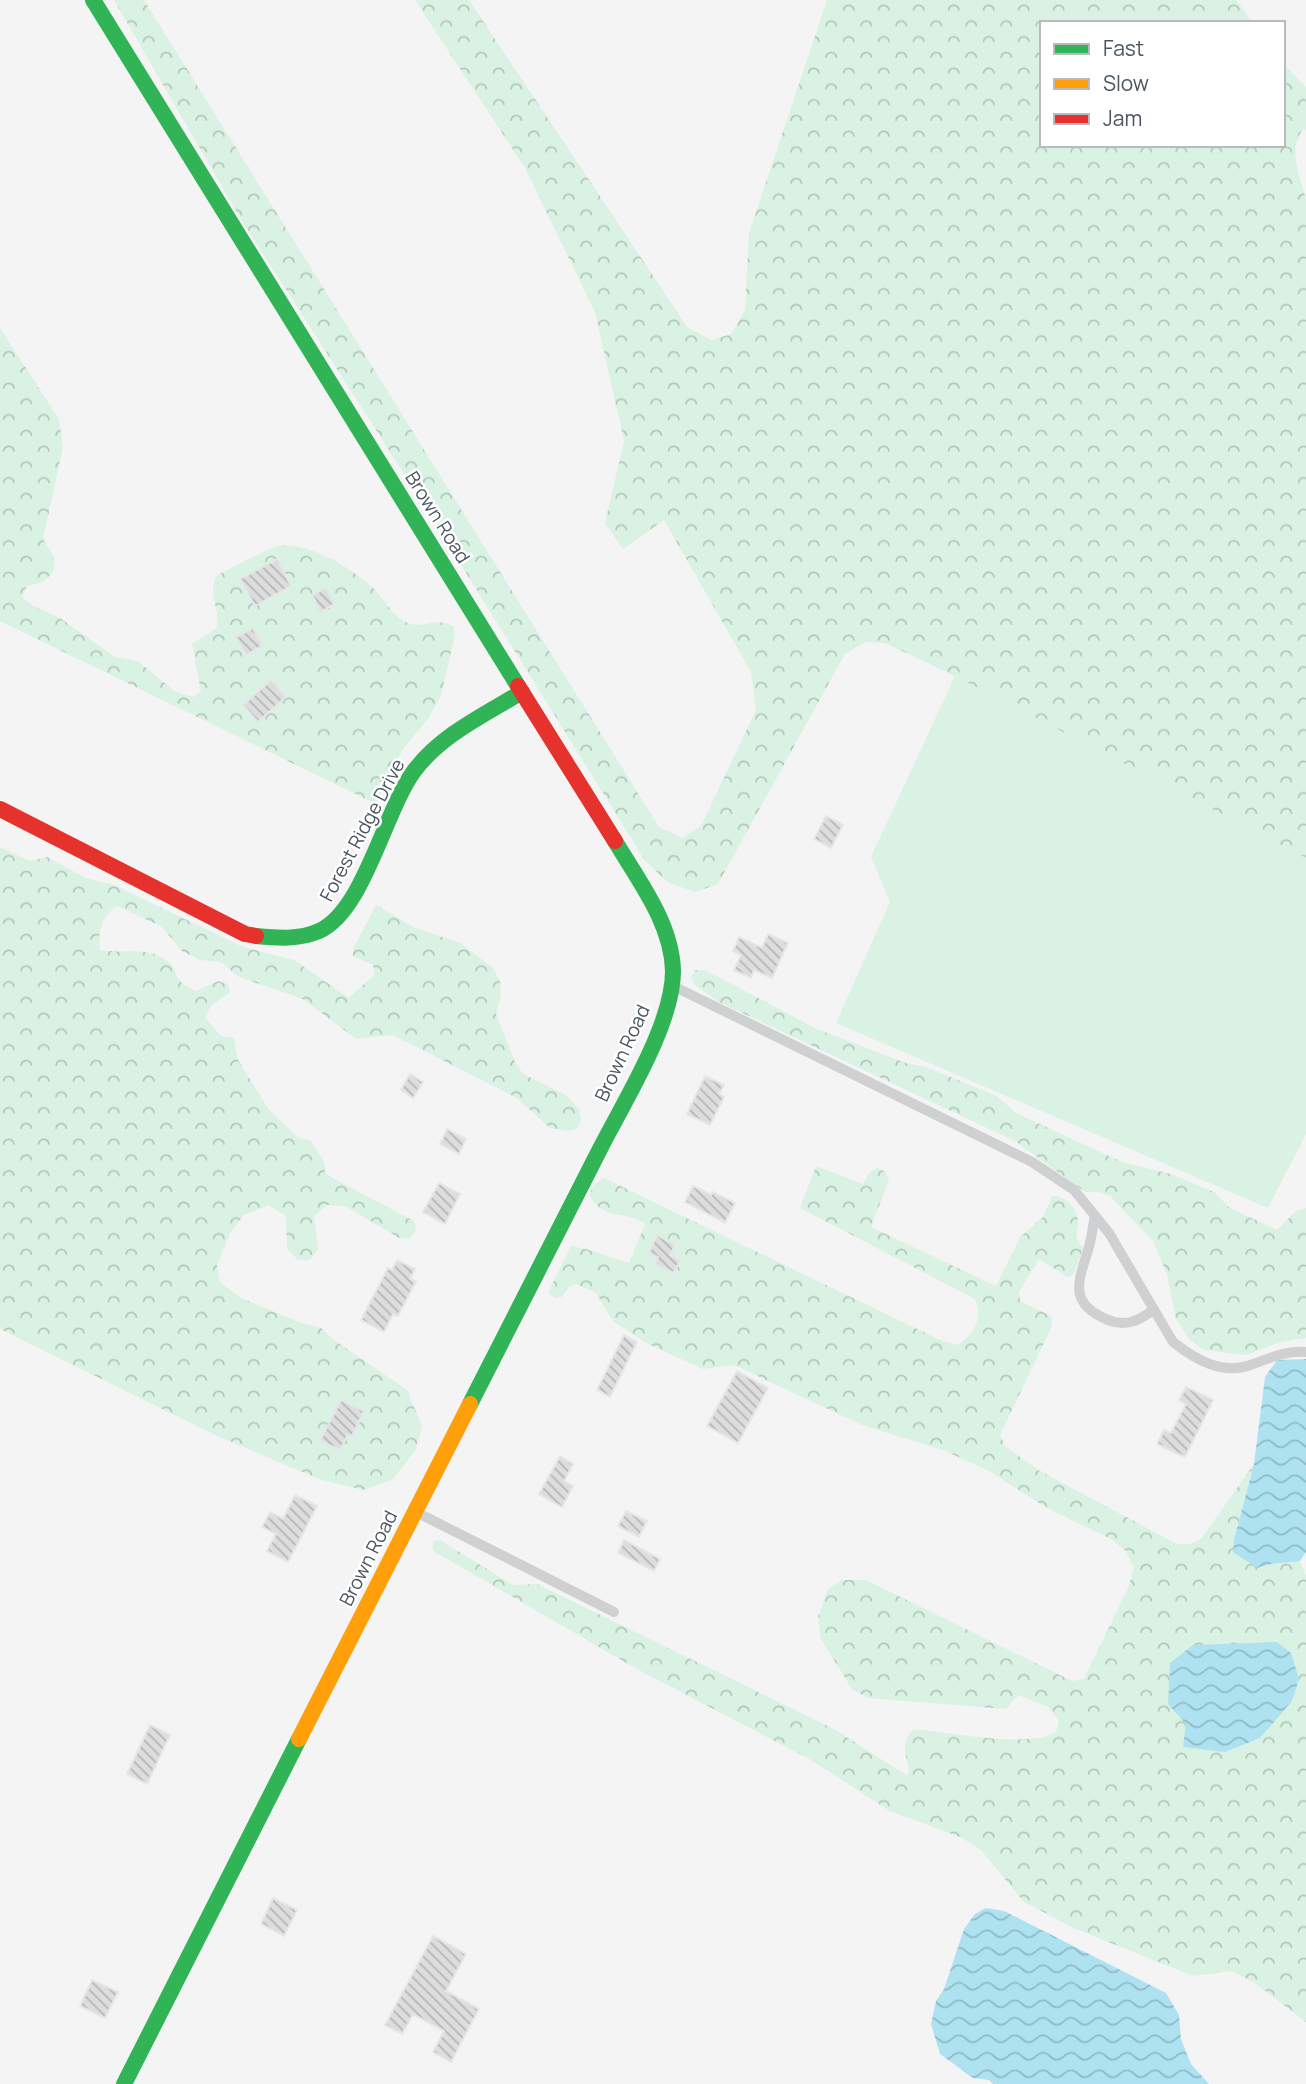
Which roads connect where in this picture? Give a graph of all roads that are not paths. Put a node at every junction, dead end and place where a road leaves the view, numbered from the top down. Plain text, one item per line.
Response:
1 (93, 0) edge
2 (522, 692) junction
3 (0, 809) edge
4 (673, 986) junction
5 (1095, 1216) junction
6 (1153, 1310) junction
7 (1306, 1352) edge
8 (415, 1511) junction
9 (614, 1612) dead end
10 (124, 2084) edge

1 - 2 street, Brown Road
2 - 3 street, Forest Ridge Drive
2 - 4 street, Brown Road
4 - 5 lane
4 - 8 street, Brown Road
5 - 6 lane
5 - 6 lane
6 - 7 lane
8 - 9 lane
8 - 10 street, Brown Road

